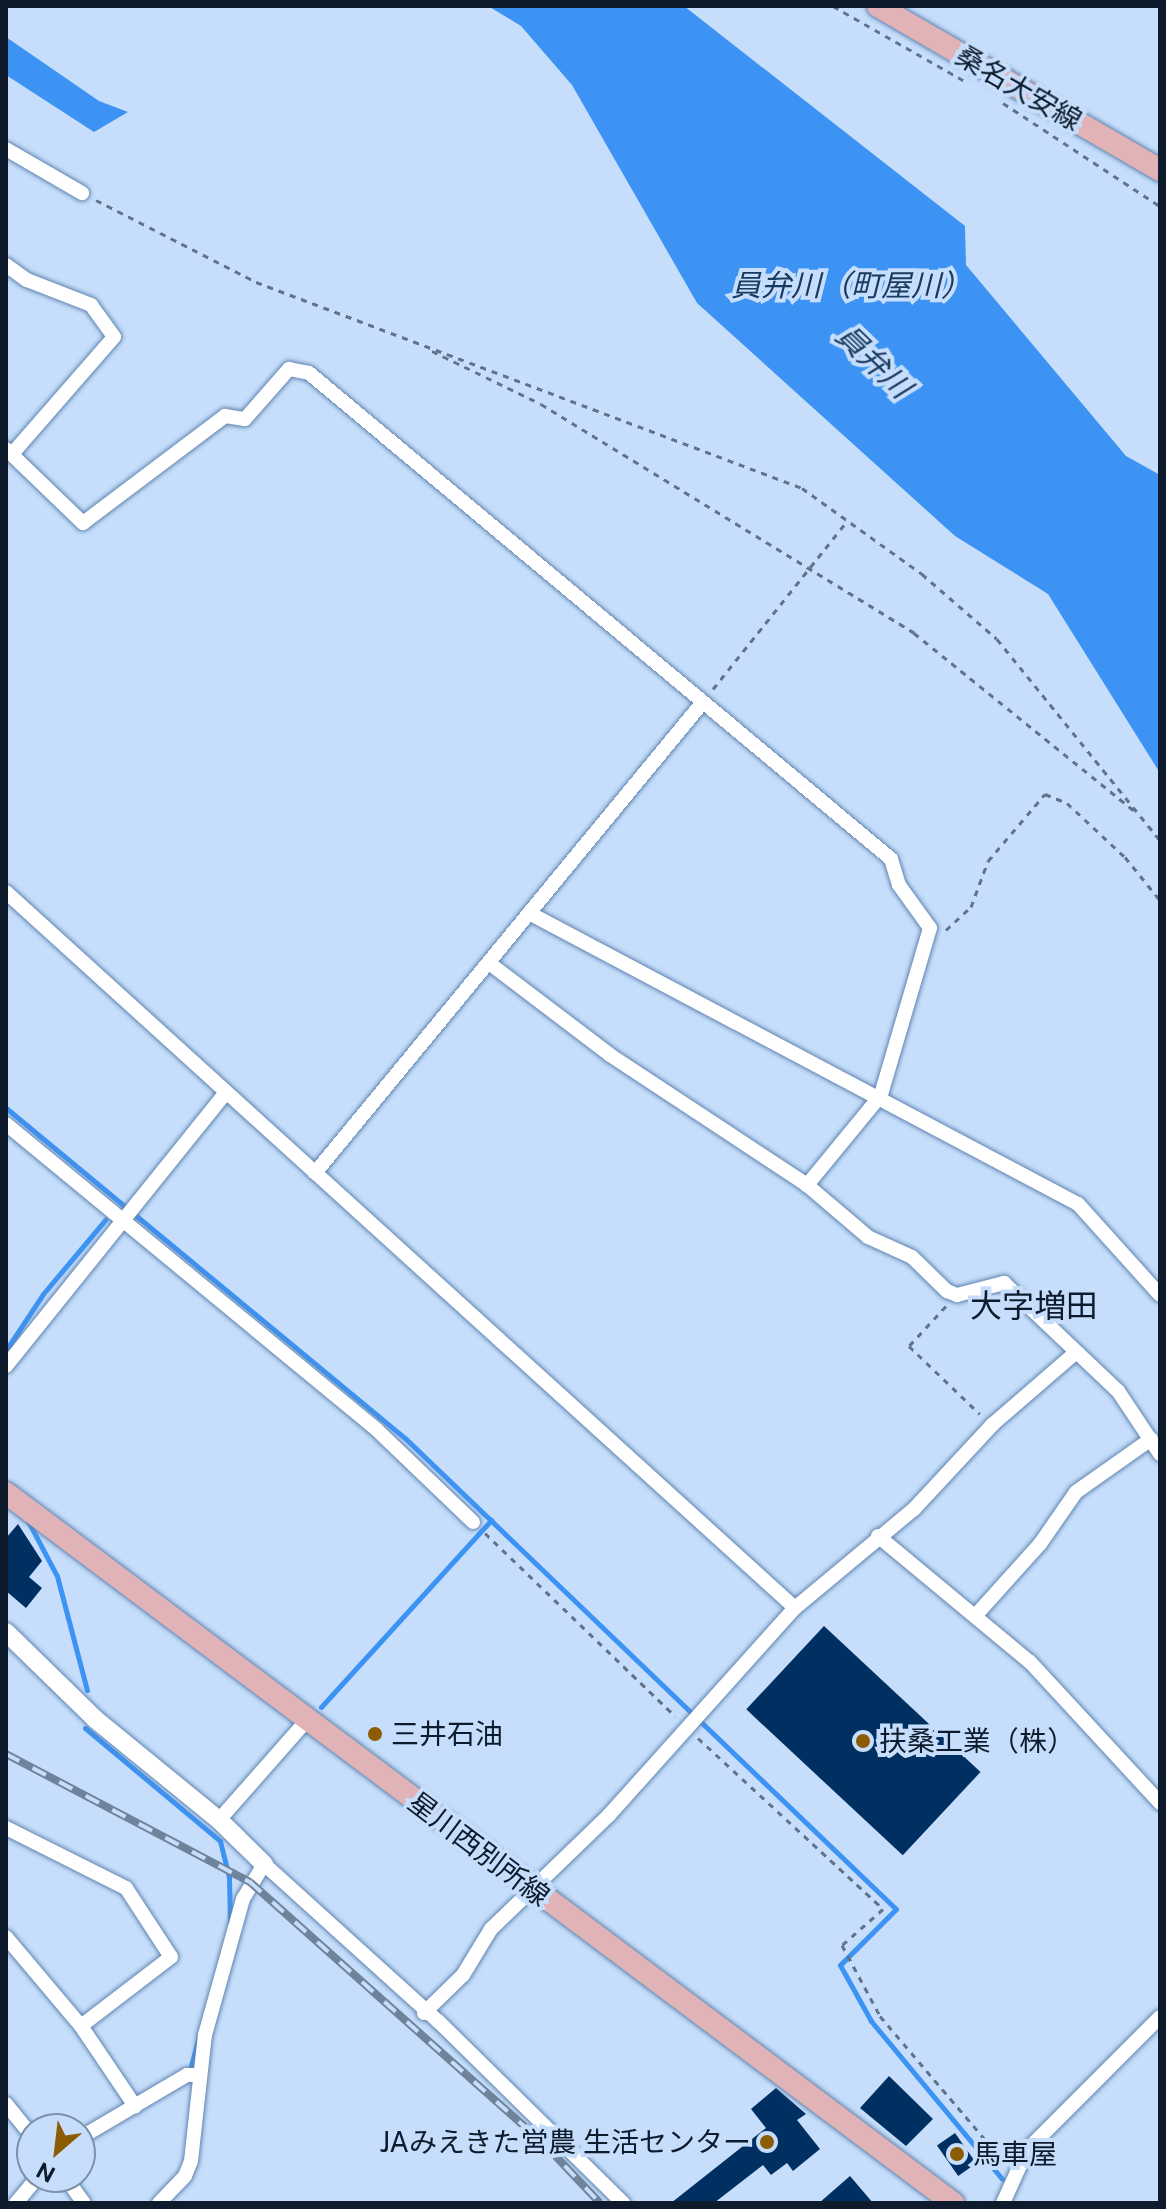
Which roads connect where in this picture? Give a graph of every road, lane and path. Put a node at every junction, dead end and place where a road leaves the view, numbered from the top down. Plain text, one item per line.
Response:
1 (833, 6) edge
2 (878, 6) edge
3 (976, 87) dead end
4 (1000, 101) dead end
5 (6, 149) edge
6 (1160, 170) edge
7 (82, 193) joint
8 (1160, 206) edge
9 (6, 265) edge
10 (414, 343) junction
11 (9, 452) edge
12 (848, 520) junction
13 (813, 567) junction
14 (703, 702) junction
15 (1141, 816) junction
16 (1160, 840) edge
17 (6, 892) edge
18 (1160, 900) edge
19 (529, 913) junction
20 (926, 942) junction
21 (489, 963) junction
22 (225, 1094) junction
23 (881, 1095) junction
24 (6, 1124) edge
25 (315, 1173) junction
26 (807, 1185) junction
27 (123, 1219) junction
28 (957, 1295) junction
29 (1160, 1295) edge
30 (1074, 1354) junction
31 (6, 1366) edge
32 (992, 1425) junction
33 (1151, 1439) junction
34 (1160, 1454) edge
35 (6, 1493) edge
36 (473, 1522) dead end
37 (878, 1536) junction
38 (490, 1538) dead end
39 (795, 1608) junction
40 (976, 1615) junction
41 (6, 1632) edge
42 (308, 1719) junction
43 (693, 1721) junction
44 (1160, 1803) edge
45 (219, 1820) junction
46 (6, 1828) edge
47 (264, 1864) junction
48 (530, 1888) junction
49 (6, 1937) edge
50 (424, 2013) junction
51 (1160, 2017) edge
52 (81, 2026) junction
53 (199, 2075) junction
54 (135, 2106) junction
55 (96, 2129) edge
56 (1013, 2172) junction
57 (159, 2203) edge
58 (623, 2203) edge
59 (953, 2203) edge
60 (1003, 2203) edge

1 - 3 path
2 - 6 main road, 桑名大安線
4 - 8 path
5 - 7 street
7 - 10 path
9 - 11 street
10 - 12 path
10 - 13 path
11 - 14 street
12 - 13 path
12 - 15 path
13 - 14 path
13 - 15 path
14 - 19 street
14 - 20 street
15 - 16 path
17 - 22 street
18 - 20 path
19 - 21 street
19 - 23 street
20 - 23 street
21 - 25 street
21 - 26 street
22 - 25 street
22 - 27 street
23 - 26 street
23 - 29 street
24 - 27 street
25 - 39 street
26 - 28 street
27 - 31 street
27 - 36 street
28 - 30 street
28 - 32 path
30 - 32 street
30 - 33 street
32 - 37 street
33 - 34 street
33 - 40 street
35 - 42 main road, 星川西別所線
37 - 39 street
37 - 40 street
38 - 43 path
39 - 43 street
40 - 44 street
41 - 45 street
42 - 45 street
42 - 48 main road, 星川西別所線
43 - 48 street
43 - 56 path
45 - 47 street
46 - 52 street
47 - 50 street
47 - 53 street
48 - 50 street
48 - 59 main road, 星川西別所線
49 - 52 street
50 - 58 street
51 - 56 street
52 - 54 street
53 - 54 street
53 - 57 street
54 - 55 street
56 - 60 street

